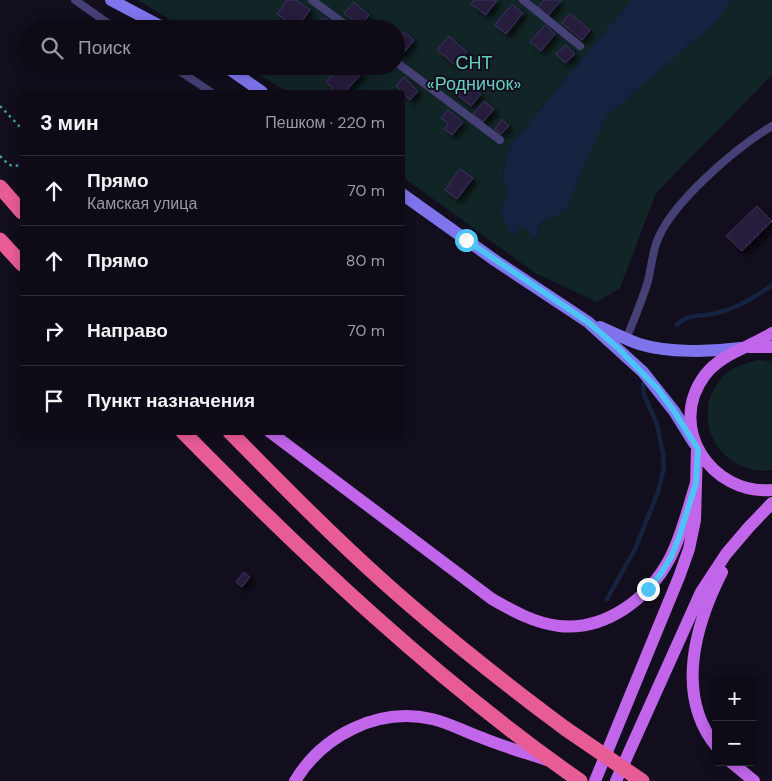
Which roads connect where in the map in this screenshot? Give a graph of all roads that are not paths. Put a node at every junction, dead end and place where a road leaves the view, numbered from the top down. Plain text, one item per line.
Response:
1 (75, 0) edge
2 (111, 0) edge
3 (312, 0) edge
4 (523, 0) edge
5 (103, 20) edge
6 (149, 20) edge
7 (339, 20) edge
8 (580, 46) dead end
9 (405, 69) edge
10 (186, 75) edge
11 (238, 75) edge
12 (196, 82) junction
13 (208, 90) edge
14 (213, 90) edge
15 (259, 90) edge
16 (772, 126) edge
17 (500, 140) dead end
18 (4, 191) edge
19 (405, 196) edge
20 (20, 206) edge
21 (20, 210) edge
22 (0, 240) edge
23 (20, 262) edge
24 (588, 322) junction
25 (772, 333) edge
26 (626, 338) junction
27 (772, 347) edge
28 (744, 348) junction
29 (186, 435) edge
30 (233, 435) edge
31 (274, 435) edge
32 (698, 449) junction
33 (696, 483) junction
34 (772, 490) edge
35 (772, 504) edge
36 (749, 527) junction
37 (712, 740) edge
38 (552, 762) junction
39 (736, 766) edge
40 (295, 781) edge
41 (580, 781) edge
42 (595, 781) edge
43 (616, 781) edge
44 (642, 781) edge
45 (754, 781) edge

1 - 5 lane
2 - 6 street
3 - 7 lane
4 - 8 lane
9 - 17 lane
10 - 12 lane
11 - 15 street
12 - 13 lane
12 - 14 lane
16 - 26 lane
18 - 20 main road
18 - 21 highway
19 - 24 street
22 - 23 highway
24 - 26 street
24 - 32 street
25 - 28 main road
26 - 28 street
27 - 28 main road
28 - 32 main road
29 - 38 highway
30 - 44 highway, bridge
31 - 33 main road
32 - 33 main road
32 - 34 main road
33 - 42 main road
35 - 36 main road
36 - 37 main road
36 - 43 main road
38 - 40 main road
38 - 41 highway
39 - 45 main road

